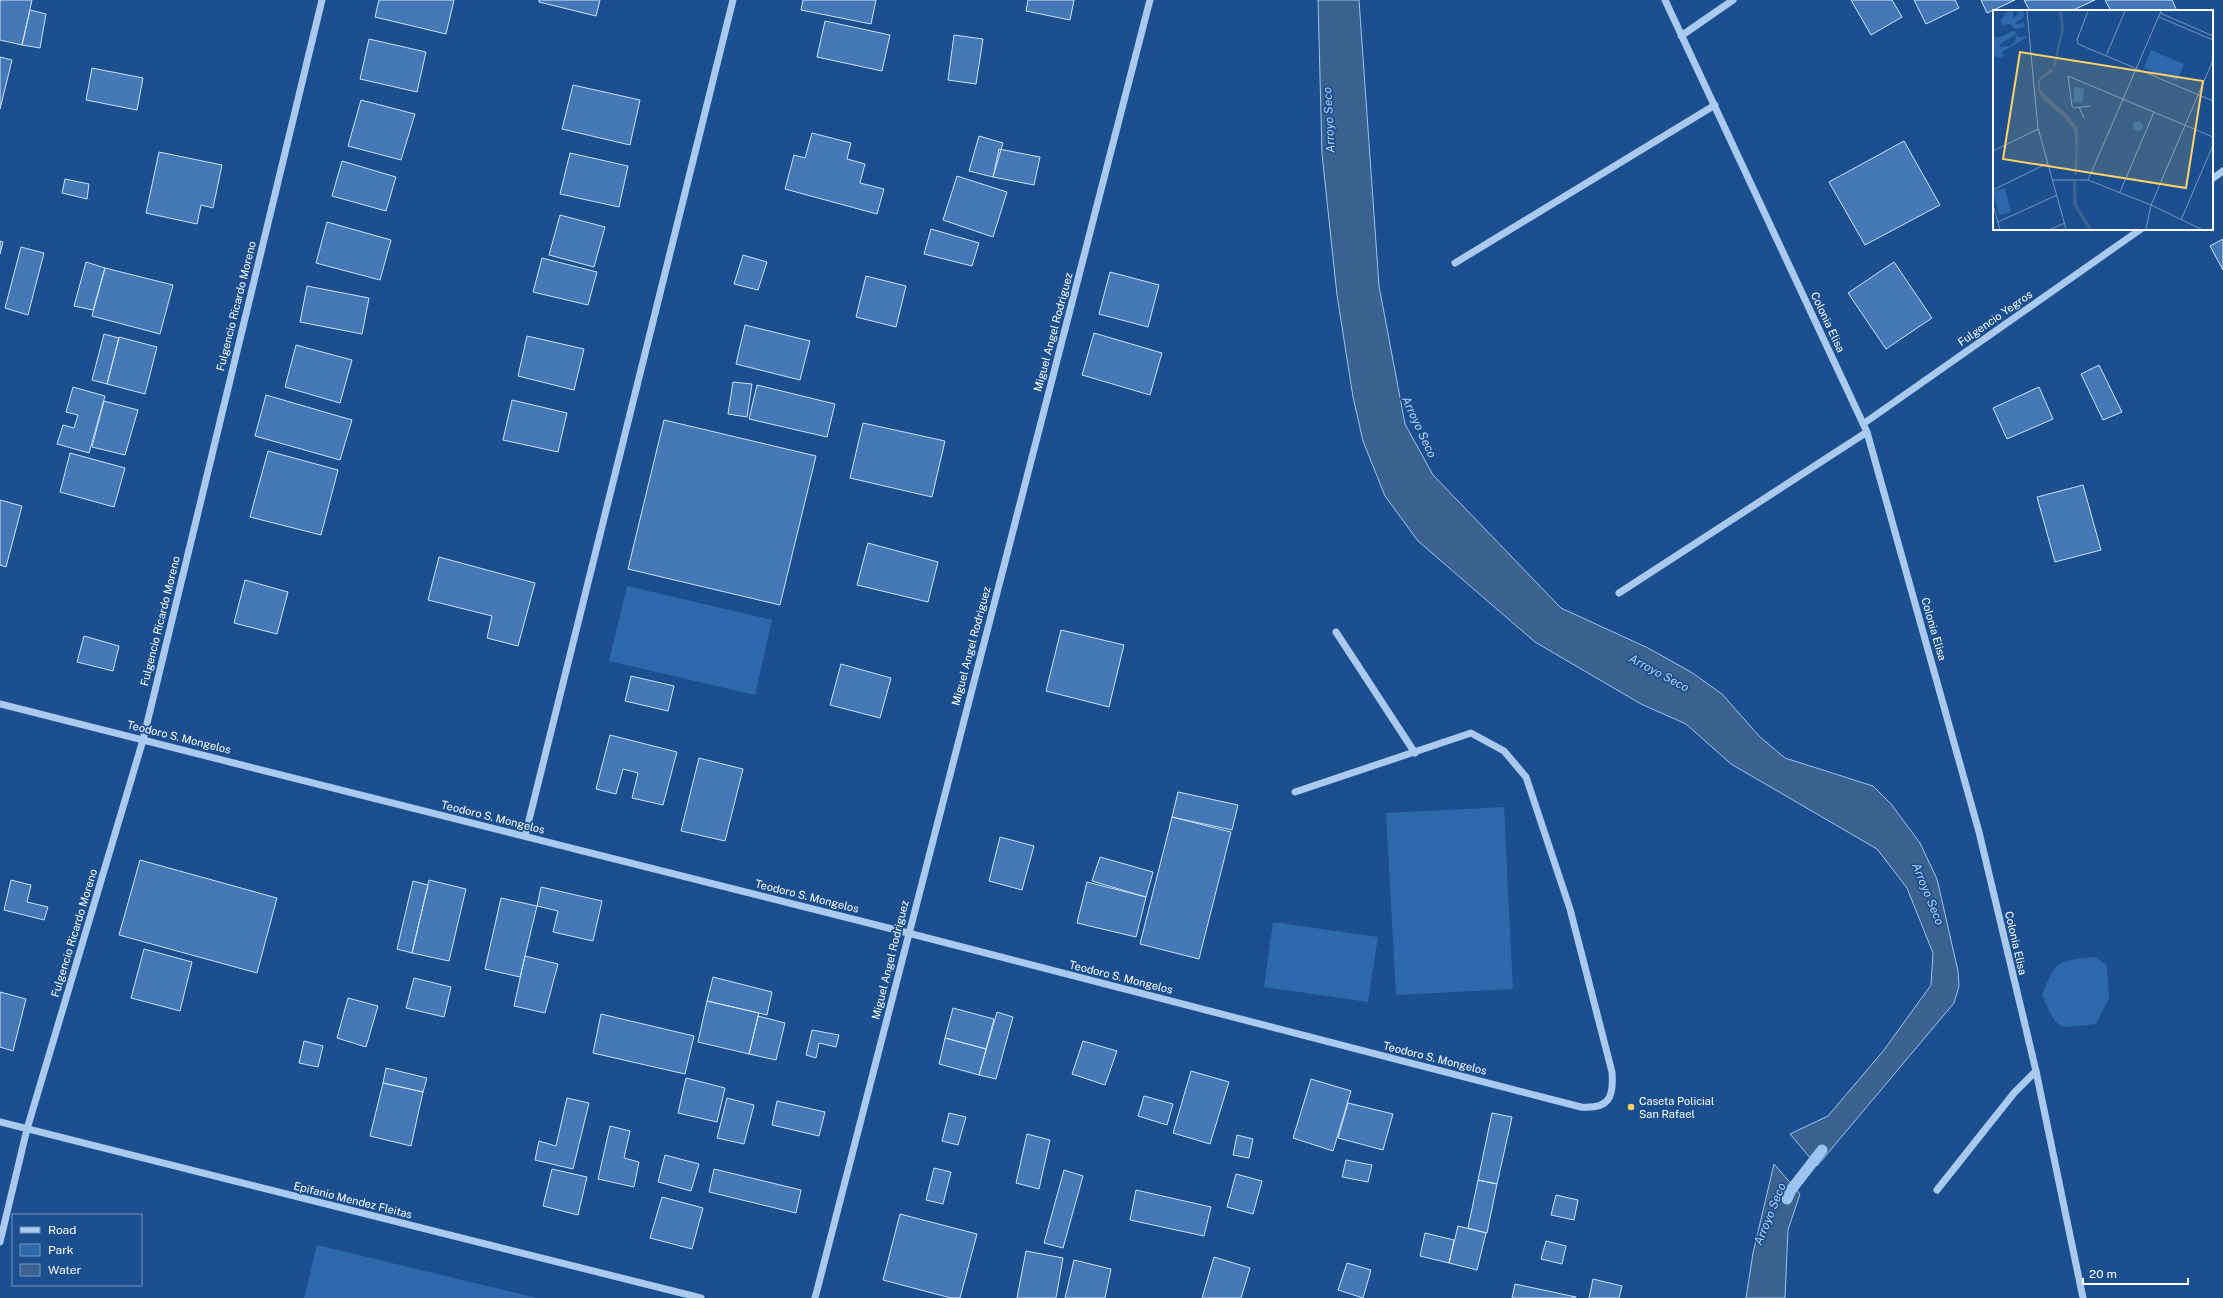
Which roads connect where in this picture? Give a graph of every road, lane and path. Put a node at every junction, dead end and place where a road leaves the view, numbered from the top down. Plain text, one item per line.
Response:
1 (322, 0) edge
2 (733, 0) edge
3 (1150, 0) edge
4 (1665, 0) edge
5 (1733, 0) edge
6 (1681, 36) junction
7 (1715, 105) junction
8 (2223, 171) edge
9 (2213, 178) edge
10 (2140, 230) edge
11 (1455, 262) dead end
12 (1863, 424) junction
13 (1867, 432) junction
14 (1619, 593) dead end
15 (1336, 632) dead end
16 (0, 704) edge
17 (143, 740) junction
18 (1415, 753) junction
19 (1295, 792) dead end
20 (525, 836) junction
21 (908, 933) junction
22 (2036, 1071) junction
23 (0, 1122) edge
24 (27, 1129) junction
25 (1937, 1190) dead end
26 (0, 1242) edge
27 (701, 1298) edge
28 (815, 1298) edge
29 (2083, 1298) edge

1 - 17 street, Fulgencio Ricardo Moreno
2 - 20 street
3 - 21 street, Miguel Angel Rodriguez
4 - 6 street, Colonia Elisa
5 - 6 street
6 - 7 street, Colonia Elisa
7 - 11 street
7 - 12 street, Colonia Elisa
8 - 9 street
10 - 12 street, Fulgencio Yegros
12 - 13 street, Colonia Elisa
13 - 14 street
13 - 22 street, Colonia Elisa
15 - 18 street
16 - 17 street, Teodoro S. Mongelos
17 - 20 street, Teodoro S. Mongelos
17 - 24 street, Fulgencio Ricardo Moreno
18 - 19 street
18 - 21 street, Teodoro S. Mongelos
20 - 21 street, Teodoro S. Mongelos
21 - 28 street, Miguel Angel Rodriguez
22 - 25 street
22 - 29 street, Colonia Elisa
23 - 24 street, Epifanio Mendez Fleitas
24 - 26 street, Fulgencio Ricardo Moreno
24 - 27 street, Epifanio Mendez Fleitas

